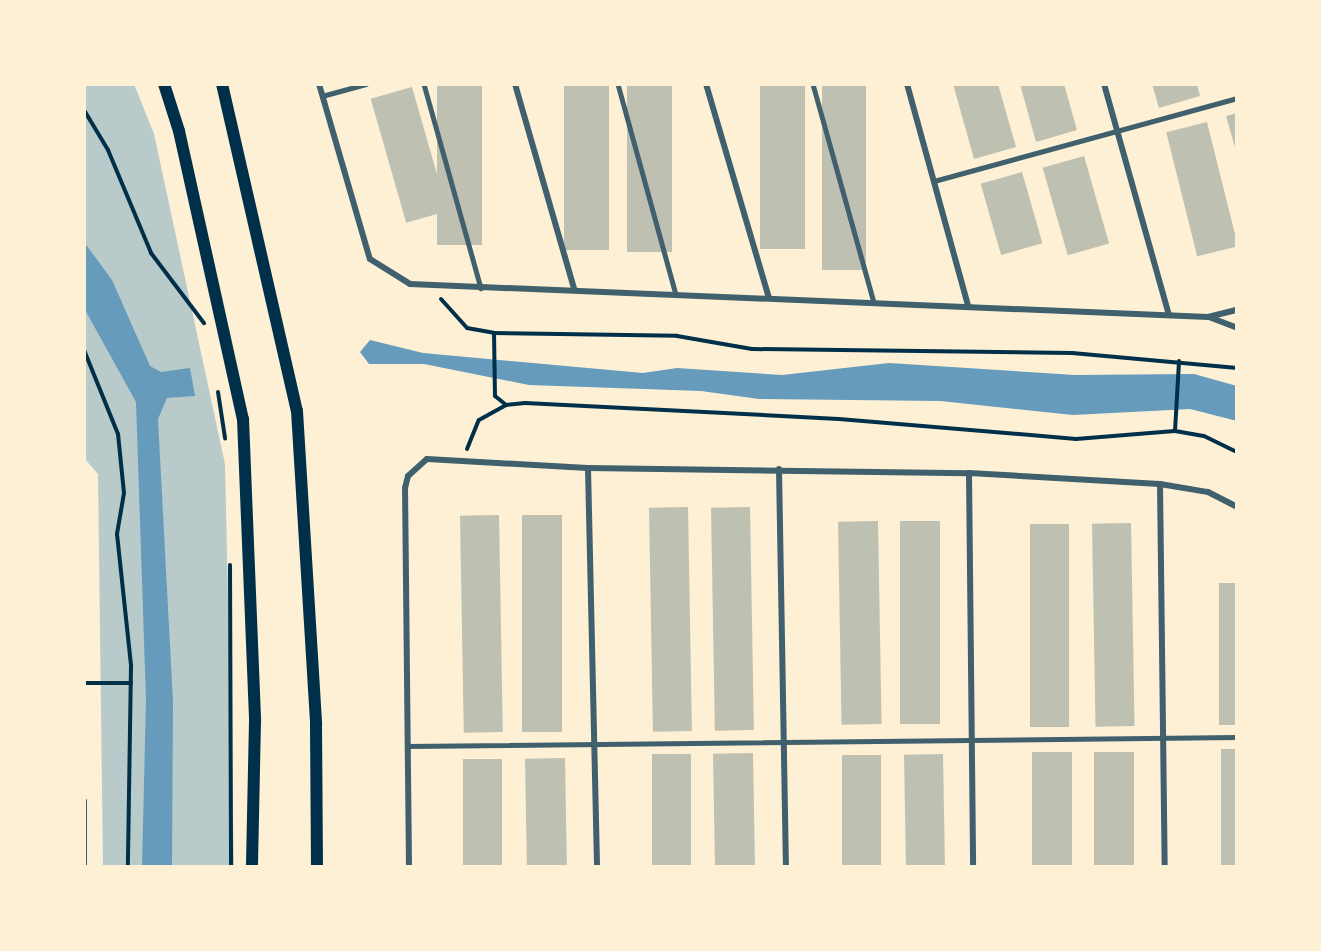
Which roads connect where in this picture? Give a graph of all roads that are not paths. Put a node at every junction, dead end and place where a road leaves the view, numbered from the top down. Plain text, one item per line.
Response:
1 (164, 84) edge
2 (222, 84) edge
3 (319, 84) edge
4 (366, 84) edge
5 (424, 84) edge
6 (515, 84) edge
7 (618, 84) edge
8 (706, 84) edge
9 (813, 84) edge
10 (907, 84) edge
11 (1104, 84) edge
12 (322, 96) junction
13 (1237, 98) edge
14 (1116, 130) junction
15 (934, 180) junction
16 (482, 288) junction
17 (574, 289) junction
18 (676, 294) junction
19 (769, 298) junction
20 (874, 302) junction
21 (968, 305) junction
22 (1237, 310) edge
23 (1169, 315) junction
24 (1209, 317) junction
25 (1237, 328) edge
26 (588, 468) junction
27 (779, 469) junction
28 (969, 473) junction
29 (1160, 484) junction
30 (1237, 507) edge
31 (1237, 737) edge
32 (1163, 738) junction
33 (972, 740) junction
34 (784, 742) junction
35 (594, 744) junction
36 (407, 746) junction
37 (84, 801) edge
38 (84, 867) edge
39 (252, 867) edge
40 (317, 867) edge
41 (410, 867) edge
42 (597, 867) edge
43 (786, 867) edge
44 (973, 867) edge
45 (1165, 867) edge

1 - 39 main road
2 - 40 main road
3 - 12 street
4 - 12 lane
5 - 16 lane
6 - 17 street
7 - 18 lane
8 - 19 street
9 - 20 lane
10 - 15 street
11 - 14 street
12 - 16 street
13 - 14 lane
14 - 15 lane
14 - 23 street
15 - 21 street
16 - 17 street
17 - 18 street
18 - 19 street
19 - 20 street
20 - 21 street
21 - 23 street
22 - 24 street
23 - 24 street
24 - 25 street
26 - 27 street
26 - 35 street
26 - 36 street
27 - 28 street
27 - 34 street
28 - 29 street
28 - 33 street
29 - 30 street
29 - 32 street
31 - 32 lane
32 - 33 lane
32 - 45 street
33 - 34 lane
33 - 44 street
34 - 35 lane
34 - 43 street
35 - 36 lane
35 - 42 street
36 - 41 street
37 - 38 street

